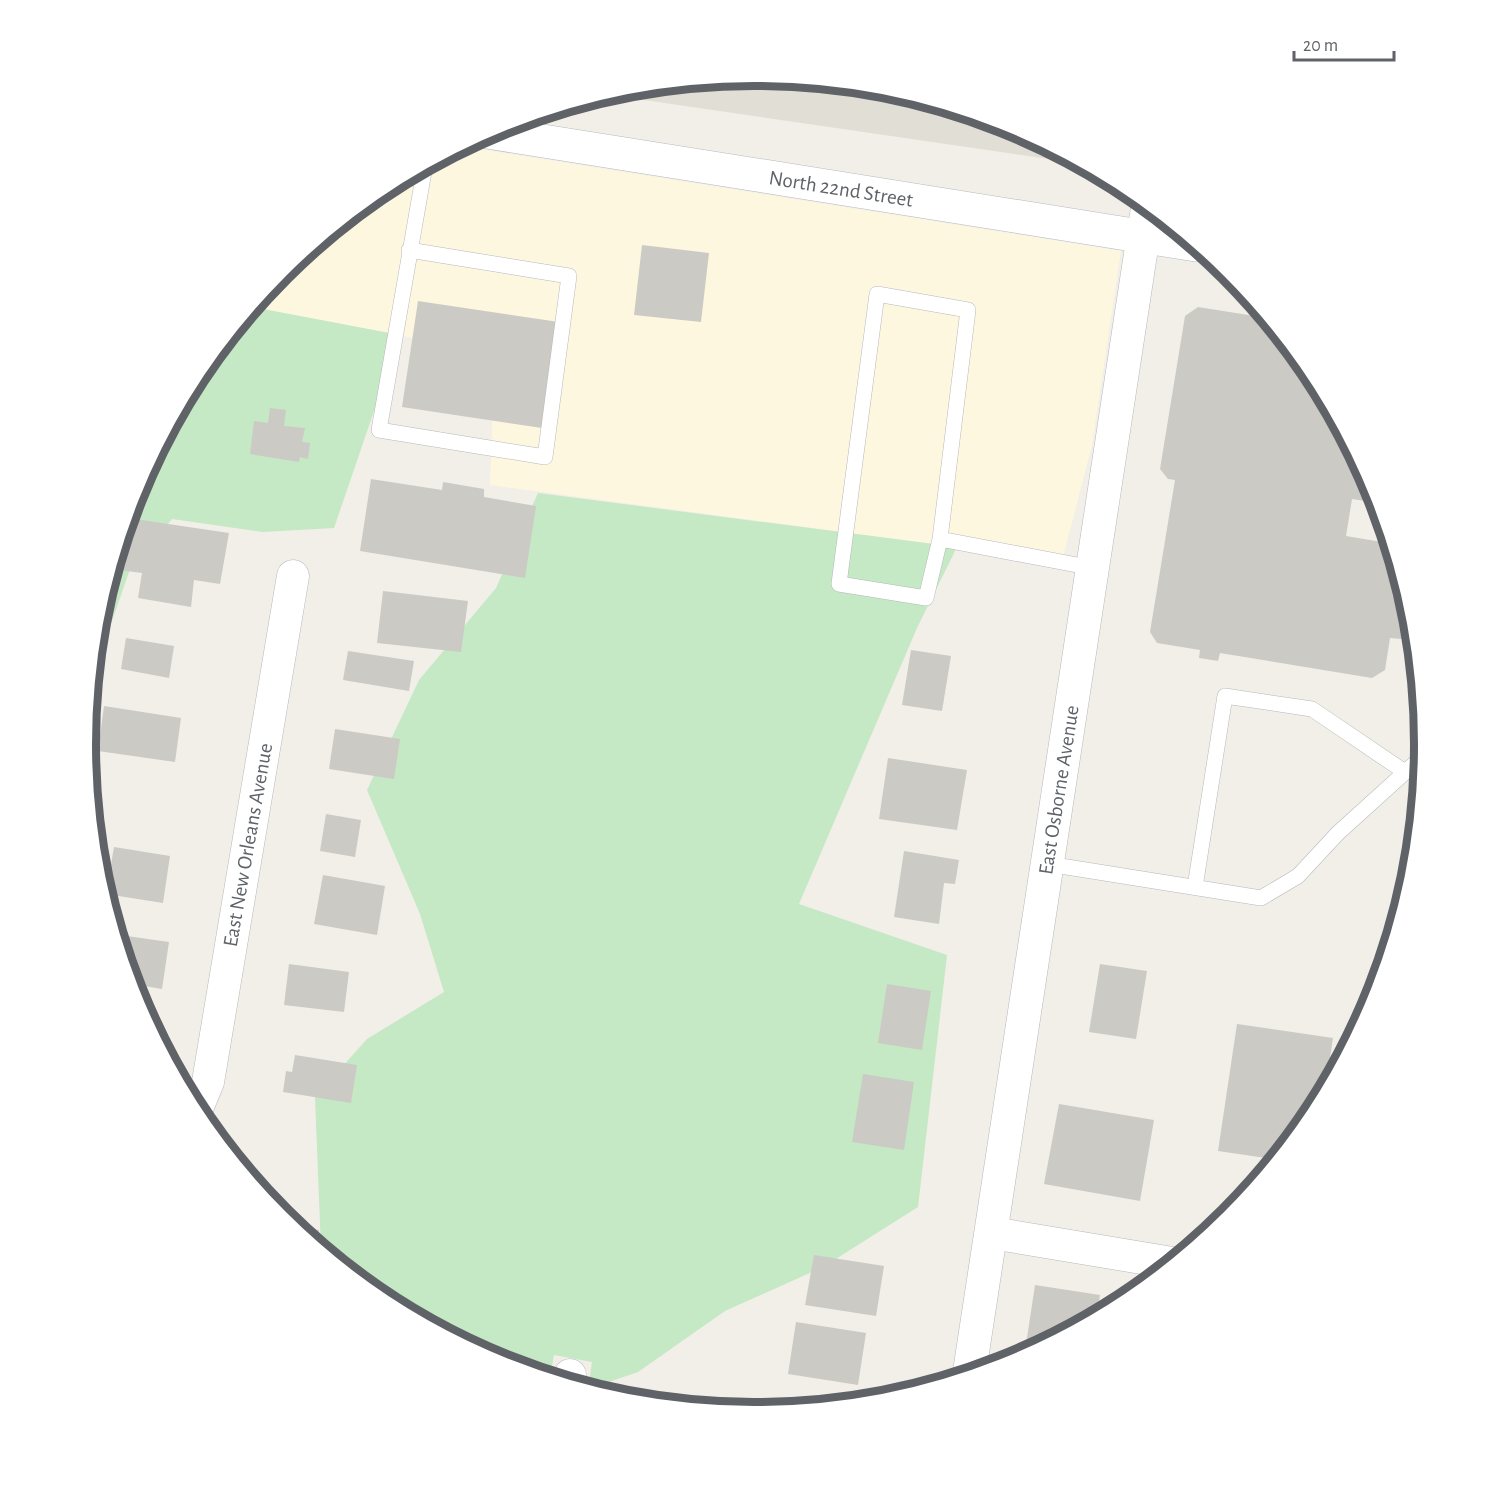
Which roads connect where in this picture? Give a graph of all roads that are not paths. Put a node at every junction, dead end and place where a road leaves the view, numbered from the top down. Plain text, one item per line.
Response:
1 (506, 135) edge
2 (423, 176) edge
3 (1146, 221) edge
4 (1167, 231) edge
5 (409, 250) junction
6 (940, 539) junction
7 (1093, 568) junction
8 (293, 576) dead end
9 (1413, 765) edge
10 (1405, 772) junction
11 (1048, 864) junction
12 (1195, 887) junction
13 (201, 1100) edge
14 (992, 1233) junction
15 (1162, 1261) edge
16 (970, 1367) edge

1 - 3 street, North 22nd Street
2 - 5 lane
3 - 4 street, North 22nd Street
3 - 7 street, East Osborne Avenue
5 - 5 lane
6 - 6 lane
6 - 7 lane
7 - 11 street, East Osborne Avenue
8 - 13 street, East New Orleans Avenue
9 - 10 lane
10 - 12 lane
10 - 12 lane
11 - 12 lane
11 - 14 street, East Osborne Avenue
14 - 15 street
14 - 16 street, East Osborne Avenue

